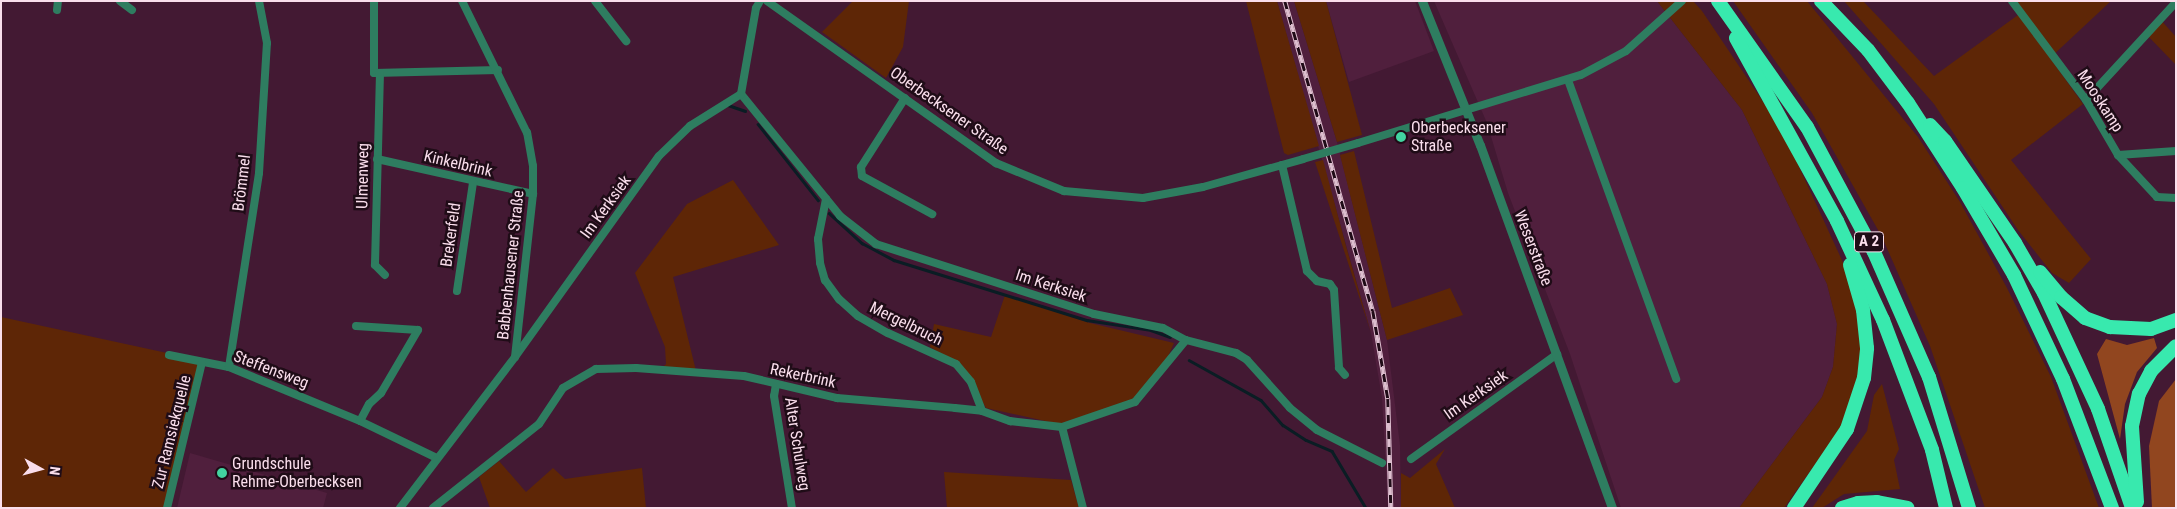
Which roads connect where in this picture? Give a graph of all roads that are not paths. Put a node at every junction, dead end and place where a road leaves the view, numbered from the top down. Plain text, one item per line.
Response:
1 (120, 1) edge
2 (259, 1) edge
3 (374, 1) edge
4 (462, 1) edge
5 (595, 1) edge
6 (760, 1) edge
7 (767, 1) edge
8 (1422, 1) edge
9 (1682, 1) edge
10 (1821, 1) edge
11 (2012, 1) edge
12 (1718, 2) edge
13 (2176, 2) edge
14 (132, 10) dead end
15 (626, 41) dead end
16 (498, 70) junction
17 (380, 73) junction
18 (1568, 80) junction
19 (741, 94) junction
20 (905, 98) junction
21 (2086, 100) junction
22 (1908, 104) junction
23 (1466, 111) junction
24 (2176, 151) edge
25 (2118, 155) junction
26 (377, 159) junction
27 (1282, 165) junction
28 (473, 182) junction
29 (533, 194) junction
30 (2176, 198) edge
31 (826, 199) junction
32 (932, 214) dead end
33 (1837, 221) junction
34 (2015, 242) junction
35 (385, 275) dead end
36 (457, 291) dead end
37 (2176, 320) edge
38 (356, 326) dead end
39 (1186, 340) junction
40 (2176, 346) edge
41 (1557, 354) junction
42 (169, 355) dead end
43 (515, 357) junction
44 (202, 362) junction
45 (229, 367) junction
46 (1345, 375) dead end
47 (1676, 379) dead end
48 (776, 384) junction
49 (982, 411) junction
50 (360, 421) junction
51 (1062, 427) junction
52 (438, 458) junction
53 (1411, 459) dead end
54 (1382, 463) dead end
55 (167, 508) edge
56 (400, 508) edge
57 (433, 508) edge
58 (792, 508) edge
59 (1083, 508) edge
60 (1612, 508) edge
61 (1794, 508) edge
62 (1842, 508) edge
63 (1907, 508) edge
64 (1946, 508) edge
65 (1969, 508) edge
66 (2112, 508) edge
67 (2132, 508) edge
68 (2138, 508) edge

1 - 14 street
2 - 45 street, Brömmel
3 - 17 street, Ulmenweg
4 - 16 street, Babbenhausener Straße
5 - 15 street
6 - 19 street
7 - 20 street, Oberbecksener Straße
8 - 23 street, Weserstraße
9 - 18 street, Oberbecksener Straße
10 - 22 highway
11 - 21 street, Mooskamp
12 - 33 highway
12 - 65 highway, A 2
13 - 21 street
16 - 17 street
16 - 29 street, Babbenhausener Straße
17 - 26 street, Ulmenweg
18 - 23 street, Oberbecksener Straße
18 - 47 street
19 - 31 street, Im Kerksiek
19 - 43 street, Im Kerksiek
20 - 27 street, Oberbecksener Straße
20 - 32 street
21 - 25 street, Mooskamp
22 - 34 highway
22 - 66 highway
23 - 27 street, Oberbecksener Straße, bridge
23 - 41 street, Weserstraße
24 - 25 street
25 - 30 street, Mooskamp
26 - 28 street, Kinkelbrink
26 - 35 street, Ulmenweg
27 - 46 street
28 - 29 street, Kinkelbrink
28 - 36 street, Brekerfeld
29 - 43 street, Babbenhausener Straße
31 - 39 street, Im Kerksiek
31 - 49 street, Mergelbruch
33 - 61 highway
33 - 64 highway
34 - 37 highway
34 - 67 highway
38 - 50 street
39 - 51 street, Rekerbrink
39 - 54 street, Im Kerksiek
40 - 68 highway
41 - 53 street, Im Kerksiek
41 - 60 street, Weserstraße
42 - 44 street, Steffensweg
43 - 52 street, Babbenhausener Straße
44 - 45 street, Steffensweg
44 - 55 street, Zur Ramsiekquelle
45 - 50 street, Steffensweg
48 - 49 street, Rekerbrink
48 - 57 street, Rekerbrink
48 - 58 street, Alter Schulweg
49 - 51 street, Rekerbrink
50 - 52 street, Steffensweg
51 - 59 street
52 - 56 street, Babbenhausener Straße
62 - 63 highway

